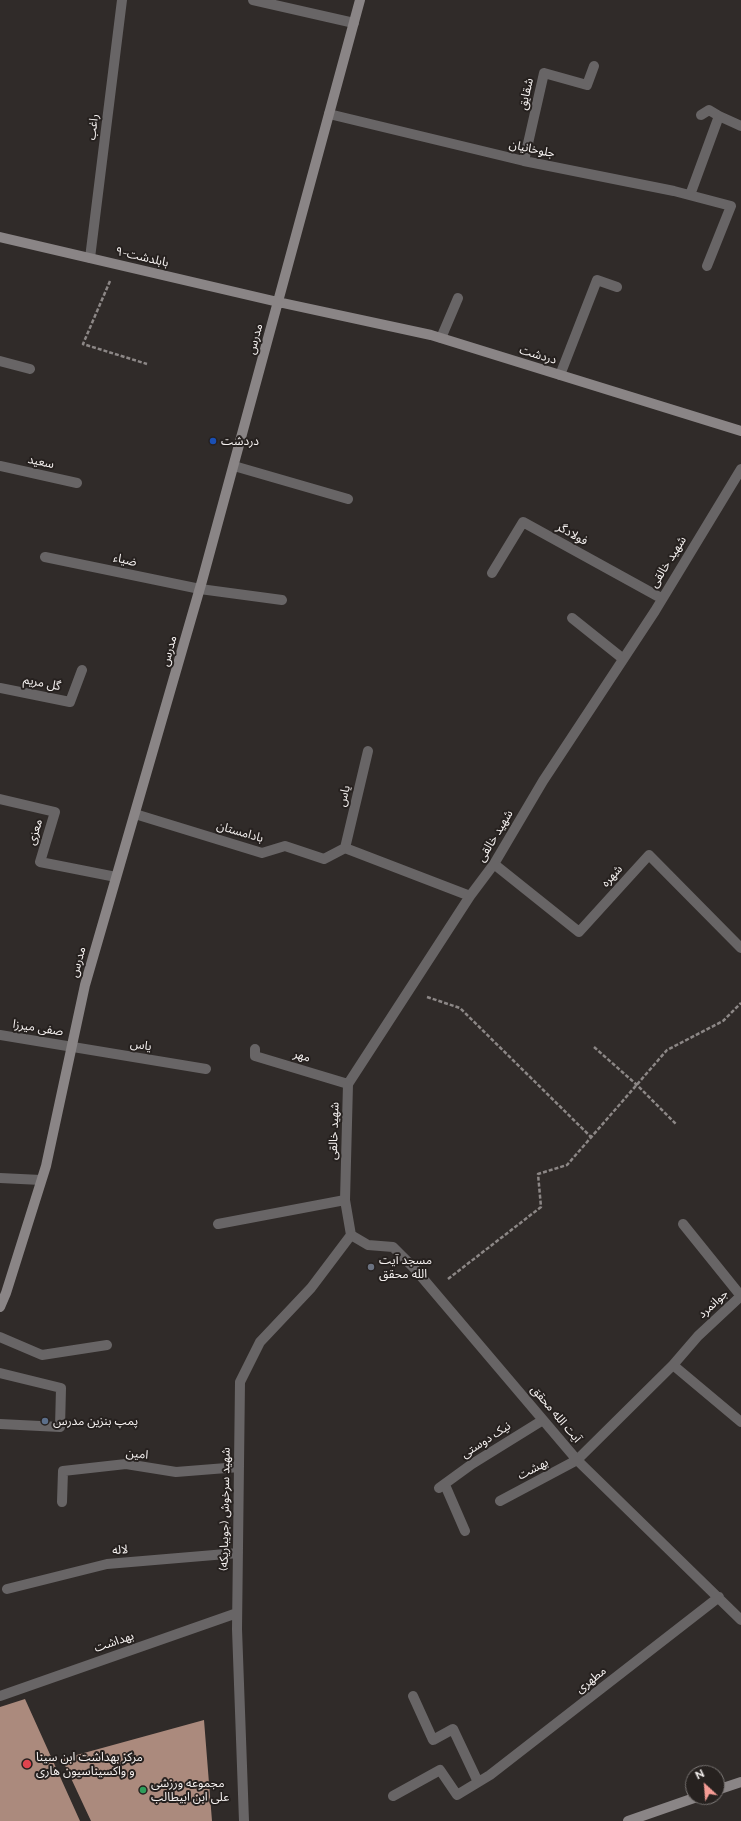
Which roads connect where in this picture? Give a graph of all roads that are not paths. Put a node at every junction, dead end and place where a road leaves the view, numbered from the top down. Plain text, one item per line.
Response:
1 (122, 0) edge
2 (253, 0) edge
3 (360, 0) edge
4 (354, 23) junction
5 (594, 66) dead end
6 (329, 114) junction
7 (701, 115) dead end
8 (719, 116) junction
9 (741, 126) edge
10 (524, 161) junction
11 (690, 195) junction
12 (0, 237) edge
13 (0, 240) edge
14 (90, 258) junction
15 (707, 266) dead end
16 (618, 287) dead end
17 (458, 298) dead end
18 (278, 302) junction
19 (441, 338) junction
20 (0, 361) edge
21 (30, 369) dead end
22 (560, 375) junction
23 (741, 431) edge
24 (0, 466) edge
25 (234, 466) junction
26 (741, 470) edge
27 (77, 483) dead end
28 (348, 499) dead end
29 (45, 557) dead end
30 (492, 573) dead end
31 (200, 589) junction
32 (661, 598) junction
33 (282, 600) dead end
34 (572, 618) dead end
35 (622, 658) junction
36 (82, 670) dead end
37 (0, 688) edge
38 (368, 751) dead end
39 (0, 799) edge
40 (135, 814) junction
41 (345, 848) junction
42 (494, 864) junction
43 (116, 877) junction
44 (470, 896) junction
45 (741, 948) edge
46 (0, 1035) edge
47 (71, 1047) junction
48 (255, 1049) dead end
49 (206, 1069) dead end
50 (348, 1084) junction
51 (0, 1178) edge
52 (41, 1180) junction
53 (345, 1200) junction
54 (218, 1224) dead end
55 (683, 1224) dead end
56 (351, 1235) junction
57 (0, 1307) edge
58 (0, 1337) edge
59 (107, 1345) dead end
60 (673, 1365) junction
61 (0, 1373) edge
62 (543, 1420) junction
63 (741, 1422) edge
64 (0, 1424) edge
65 (578, 1460) junction
66 (239, 1467) junction
67 (500, 1501) dead end
68 (62, 1502) dead end
69 (465, 1531) dead end
70 (238, 1553) junction
71 (7, 1589) dead end
72 (719, 1597) junction
73 (237, 1613) junction
74 (741, 1620) edge
75 (0, 1696) edge
76 (413, 1696) dead end
77 (478, 1782) junction
78 (741, 1782) edge
79 (725, 1787) edge
80 (393, 1796) dead end
81 (685, 1801) edge
82 (244, 1821) edge
83 (628, 1821) edge

1 - 14 street, راغب
2 - 4 street
3 - 4 main road, مدرس
4 - 6 main road, مدرس
5 - 10 street, شقایق
6 - 10 street, جلوخانیان
6 - 18 main road, مدرس
7 - 8 street
8 - 9 street
8 - 11 street
10 - 11 street, جلوخانیان
11 - 15 street, جلوخانیان
12 - 13 street
12 - 14 main road, ۹-بابلدشت
14 - 18 main road, ۹-بابلدشت
16 - 22 street
17 - 19 street
18 - 19 main road, دردشت
18 - 25 main road, مدرس
19 - 22 main road, دردشت
20 - 21 street
22 - 23 main road, دردشت
24 - 27 street, سعید
25 - 28 street
25 - 31 main road, مدرس
26 - 32 street, شهید خالقی
29 - 31 street, ضیاء
30 - 32 street, فولادگر
31 - 33 street, ضیاء
31 - 40 main road, مدرس
32 - 35 street, شهید خالقی
34 - 35 street
35 - 42 street, شهید خالقی
36 - 37 street, گل مریم
38 - 41 street, یاس
39 - 43 street, معزی
40 - 41 street, بادامستان
40 - 43 main road, مدرس
41 - 44 street
42 - 44 street, شهید خالقی
42 - 45 street, شهره
43 - 47 main road, مدرس
44 - 50 street, شهید خالقی
46 - 47 street, صفی میرزا
47 - 49 street, یاس
47 - 52 main road, مدرس
48 - 50 street, مهر
50 - 53 street, شهید خالقی
51 - 52 street
52 - 57 main road, مدرس
53 - 54 street
53 - 56 street, شهید خالقی
55 - 60 street, جوانمرد
56 - 62 street, آیت الله محقق
56 - 66 street, شهید سرخوش (جویباریکه)
58 - 59 street
60 - 63 street
60 - 65 street, جوانمرد
61 - 64 street
62 - 65 street, آیت الله محقق
62 - 69 street, نیک دوستی
65 - 67 street, بهشت
65 - 72 street, آیت الله محقق
66 - 68 street, امین
66 - 70 street, شهید سرخوش (جویباریکه)
70 - 71 street, لاله
70 - 73 street, شهید سرخوش (جویباریکه)
72 - 74 street, آیت الله محقق
72 - 77 street, مطهری
73 - 75 street, بهداشت
73 - 82 street, شهید سرخوش (جویباریکه)
76 - 77 street
77 - 80 street, مطهری
78 - 79 main road
81 - 83 main road

